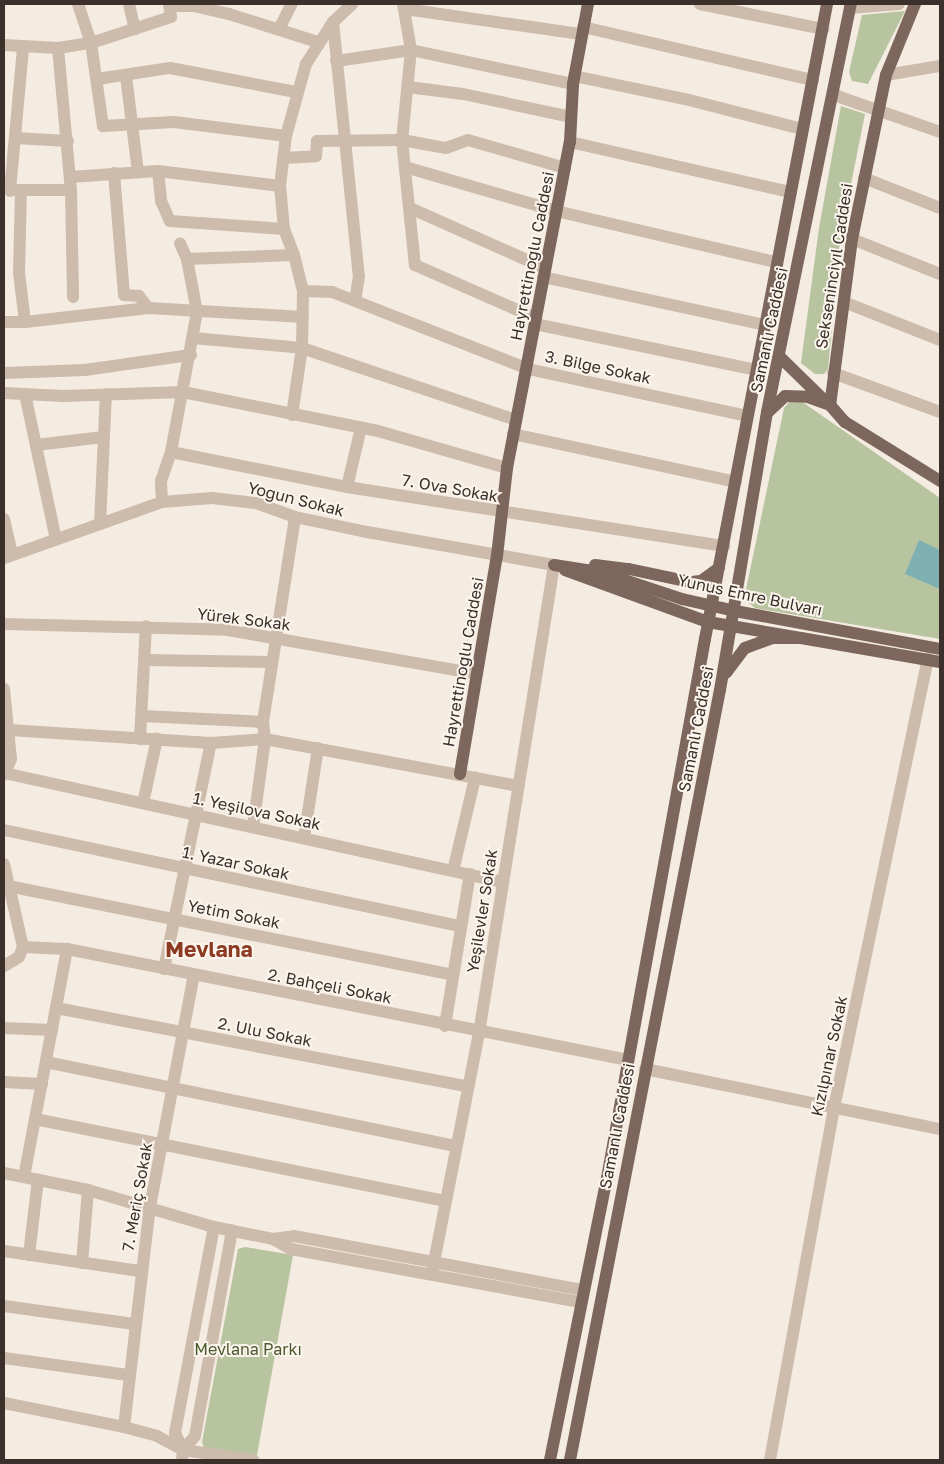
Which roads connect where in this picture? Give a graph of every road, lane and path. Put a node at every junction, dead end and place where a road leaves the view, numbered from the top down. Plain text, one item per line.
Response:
1 (78, 4) edge
2 (129, 4) edge
3 (292, 4) edge
4 (352, 4) edge
5 (588, 4) edge
6 (700, 4) edge
7 (828, 4) edge
8 (899, 4) edge
9 (915, 4) edge
10 (170, 5) edge
11 (404, 6) edge
12 (850, 6) edge
13 (231, 9) edge
14 (466, 10) edge
15 (333, 22) junction
16 (136, 29) junction
17 (823, 29) junction
18 (279, 30) junction
19 (582, 30) junction
20 (318, 42) junction
21 (91, 43) junction
22 (4, 45) edge
23 (23, 48) junction
24 (58, 48) junction
25 (411, 50) junction
26 (336, 61) junction
27 (940, 66) edge
28 (886, 75) junction
29 (126, 76) junction
30 (97, 79) junction
31 (573, 80) junction
32 (813, 80) junction
33 (408, 87) junction
34 (296, 92) junction
35 (834, 95) junction
36 (879, 110) junction
37 (571, 117) junction
38 (135, 122) junction
39 (802, 129) junction
40 (938, 130) edge
41 (286, 136) junction
42 (15, 138) junction
43 (344, 139) junction
44 (402, 140) junction
45 (68, 141) junction
46 (570, 142) junction
47 (283, 158) junction
48 (405, 167) junction
49 (565, 168) junction
50 (158, 171) junction
51 (138, 172) junction
52 (114, 173) junction
53 (70, 176) junction
54 (864, 178) junction
55 (280, 186) junction
56 (12, 190) edge
57 (71, 190) junction
58 (790, 192) junction
59 (410, 208) junction
60 (940, 208) edge
61 (556, 212) junction
62 (284, 229) junction
63 (852, 239) junction
64 (180, 243) dead end
65 (294, 255) junction
66 (187, 259) junction
67 (776, 262) junction
68 (544, 272) junction
69 (940, 274) edge
70 (303, 291) junction
71 (72, 298) dead end
72 (355, 301) junction
73 (844, 302) junction
74 (148, 308) junction
75 (197, 312) junction
76 (303, 317) junction
77 (536, 321) junction
78 (4, 322) edge
79 (25, 322) junction
80 (765, 325) junction
81 (194, 338) junction
82 (940, 340) edge
83 (302, 348) junction
84 (191, 355) junction
85 (780, 357) junction
86 (528, 369) junction
87 (757, 370) junction
88 (4, 373) edge
89 (833, 373) junction
90 (183, 392) junction
91 (4, 393) edge
92 (25, 394) junction
93 (106, 394) junction
94 (830, 405) junction
95 (768, 412) junction
96 (940, 412) edge
97 (292, 415) junction
98 (748, 416) junction
99 (516, 420) junction
100 (361, 428) junction
101 (513, 434) junction
102 (104, 437) junction
103 (36, 445) junction
104 (171, 452) junction
105 (507, 468) junction
106 (736, 482) junction
107 (940, 482) edge
108 (347, 487) junction
109 (162, 502) junction
110 (502, 514) junction
111 (295, 517) junction
112 (4, 519) edge
113 (100, 524) junction
114 (56, 540) junction
115 (724, 546) junction
116 (8, 556) edge
117 (497, 556) junction
118 (554, 565) junction
119 (569, 567) junction
120 (719, 568) junction
121 (712, 606) junction
122 (735, 611) junction
123 (708, 622) junction
124 (4, 624) edge
125 (146, 626) junction
126 (732, 628) junction
127 (275, 638) junction
128 (801, 638) junction
129 (940, 649) edge
130 (145, 660) junction
131 (934, 660) edge
132 (271, 662) junction
133 (477, 674) junction
134 (4, 689) edge
135 (720, 690) junction
136 (142, 716) junction
137 (263, 722) junction
138 (9, 730) junction
139 (140, 739) junction
140 (158, 739) junction
141 (265, 739) junction
142 (210, 743) junction
143 (318, 748) junction
144 (4, 774) edge
145 (460, 774) junction
146 (475, 778) junction
147 (519, 786) junction
148 (144, 803) junction
149 (196, 815) junction
150 (253, 827) junction
151 (4, 830) edge
152 (304, 838) junction
153 (4, 864) edge
154 (185, 869) junction
155 (453, 871) junction
156 (470, 874) junction
157 (503, 882) junction
158 (8, 886) junction
159 (175, 919) junction
160 (461, 926) junction
161 (23, 947) junction
162 (67, 949) junction
163 (4, 966) edge
164 (164, 969) junction
165 (194, 975) junction
166 (453, 975) junction
167 (56, 1008) junction
168 (445, 1026) junction
169 (4, 1028) edge
170 (52, 1030) junction
171 (184, 1033) junction
172 (479, 1033) junction
173 (628, 1060) junction
174 (46, 1062) junction
175 (645, 1069) junction
176 (4, 1082) edge
177 (42, 1084) junction
178 (468, 1087) junction
179 (173, 1089) junction
180 (834, 1108) junction
181 (35, 1119) junction
182 (940, 1129) edge
183 (162, 1145) junction
184 (457, 1146) junction
185 (4, 1173) edge
186 (24, 1177) junction
187 (38, 1180) junction
188 (88, 1190) junction
189 (446, 1201) junction
190 (150, 1207) junction
191 (214, 1227) junction
192 (232, 1230) junction
193 (4, 1251) edge
194 (29, 1255) junction
195 (82, 1263) junction
196 (433, 1267) junction
197 (140, 1271) junction
198 (582, 1296) junction
199 (4, 1306) edge
200 (134, 1324) junction
201 (4, 1358) edge
202 (128, 1375) junction
203 (4, 1403) edge
204 (124, 1427) junction
205 (182, 1455) edge
206 (252, 1460) edge
207 (550, 1460) edge
208 (570, 1460) edge
209 (770, 1460) edge

1 - 21 street
2 - 16 street
3 - 18 street
4 - 15 street
5 - 19 main road, Hayrettinoğlu Caddesi
6 - 17 street
7 - 17 main road, Samanlı Caddesi
8 - 12 street
9 - 28 main road, Sekseninciyıl Caddesi
10 - 13 street
10 - 16 street
11 - 14 street
11 - 25 street
12 - 35 main road, Samanlı Caddesi
13 - 18 street
14 - 19 street
15 - 20 street
15 - 26 street
16 - 21 street
17 - 32 main road, Samanlı Caddesi
18 - 20 street
19 - 31 main road, Hayrettinoğlu Caddesi
19 - 32 street
20 - 34 street
21 - 24 street
21 - 30 street
22 - 23 street
23 - 24 street
23 - 42 street
24 - 45 street
25 - 26 street
25 - 31 street
25 - 33 street
26 - 43 street
27 - 28 street
28 - 36 main road, Sekseninciyıl Caddesi
29 - 30 street
29 - 34 street
29 - 38 street
30 - 38 street
31 - 37 main road, Hayrettinoğlu Caddesi
31 - 39 street
32 - 39 main road, Samanlı Caddesi
33 - 37 street
33 - 44 street
34 - 41 street
35 - 36 street
35 - 85 main road, Samanlı Caddesi
36 - 40 street
36 - 54 main road, Sekseninciyıl Caddesi
37 - 46 main road, Hayrettinoğlu Caddesi
38 - 41 street
38 - 51 street
39 - 58 main road, Samanlı Caddesi
41 - 47 street
42 - 45 street
42 - 56 street
43 - 44 street
43 - 47 street
43 - 72 street
44 - 48 street
44 - 49 street
45 - 53 street
46 - 49 main road, Hayrettinoğlu Caddesi
46 - 58 street
47 - 55 street
48 - 59 street
48 - 61 street
49 - 61 main road, Hayrettinoğlu Caddesi
50 - 51 street
50 - 55 street
50 - 62 street
51 - 52 street
52 - 53 street
52 - 74 street
53 - 57 street
54 - 60 street
54 - 63 main road, Sekseninciyıl Caddesi
55 - 62 street
56 - 57 street
56 - 79 street
57 - 71 street
58 - 67 main road, Samanlı Caddesi
59 - 68 street
59 - 77 street
61 - 67 street
61 - 68 main road, Hayrettinoğlu Caddesi
62 - 65 street
63 - 69 street
63 - 73 main road, Sekseninciyıl Caddesi
64 - 66 street
65 - 66 street
65 - 70 street
66 - 75 street
67 - 80 main road, Samanlı Caddesi
68 - 77 main road, Hayrettinoğlu Caddesi
68 - 80 street
70 - 72 street, 3. Bilge Sokak
70 - 76 street
72 - 86 street, 3. Bilge Sokak
73 - 82 street
73 - 89 main road, Sekseninciyıl Caddesi
74 - 75 street
74 - 79 street
75 - 76 street
75 - 81 street
76 - 83 street
77 - 86 main road, Hayrettinoğlu Caddesi
77 - 87 street
78 - 79 street
80 - 87 main road, Samanlı Caddesi
81 - 83 street
81 - 84 street
83 - 97 street
83 - 99 street
84 - 88 street
84 - 90 street
85 - 94 main road
85 - 95 main road, Samanlı Caddesi
86 - 98 street, 3. Bilge Sokak
86 - 99 main road, Hayrettinoğlu Caddesi
87 - 98 main road, Samanlı Caddesi
89 - 94 main road, Sekseninciyıl Caddesi
89 - 96 street
90 - 93 street
90 - 97 street
90 - 104 street
91 - 92 street
92 - 93 street
92 - 103 street
93 - 102 street
94 - 95 main road
94 - 107 main road
95 - 122 main road, Samanlı Caddesi
97 - 100 street
98 - 106 main road, Samanlı Caddesi
99 - 101 main road, Hayrettinoğlu Caddesi
100 - 105 street
100 - 108 street
101 - 105 main road, Hayrettinoğlu Caddesi
101 - 106 street
102 - 103 street
102 - 113 street
103 - 114 street
104 - 108 street, 7. Ova Sokak
104 - 109 street
105 - 110 main road, Hayrettinoğlu Caddesi
106 - 115 main road, Samanlı Caddesi
108 - 110 street, 7. Ova Sokak
109 - 111 street, Yoğun Sokak
109 - 113 street, Yoğun Sokak
110 - 115 street, 7. Ova Sokak
110 - 117 main road, Hayrettinoğlu Caddesi
111 - 117 street, Yoğun Sokak
111 - 127 street
112 - 116 street
113 - 114 street, Yoğun Sokak
114 - 116 street, Yoğun Sokak
115 - 120 main road, Samanlı Caddesi
117 - 118 street, Yoğun Sokak
117 - 133 main road, Hayrettinoğlu Caddesi
118 - 119 main road, Yunus Emre Bulvarı
118 - 123 main road
118 - 147 street, Yeşilevler Sokak
119 - 120 main road
119 - 121 main road, Yunus Emre Bulvarı
120 - 121 main road, Samanlı Caddesi
121 - 122 main road, Yunus Emre Bulvarı
121 - 123 main road, Samanlı Caddesi
122 - 126 main road, Samanlı Caddesi
122 - 129 main road, Yunus Emre Bulvarı
123 - 126 main road
123 - 173 main road, Samanlı Caddesi
124 - 125 street, Yürek Sokak
125 - 127 street, Yürek Sokak
125 - 130 street
126 - 128 main road
126 - 135 main road, Samanlı Caddesi
127 - 132 street
127 - 133 street, Yürek Sokak
128 - 131 main road, Yunus Emre Bulvarı
128 - 135 main road, Yunus Emre Bulvarı
130 - 132 street
130 - 136 street
131 - 180 street, Kızılpınar Sokak
132 - 137 street
133 - 145 main road, Hayrettinoğlu Caddesi
134 - 138 street
135 - 175 main road, Samanlı Caddesi
136 - 137 street
136 - 139 street
137 - 141 street
138 - 139 street
138 - 144 street
139 - 140 street
140 - 142 street
140 - 148 street
141 - 142 street
141 - 143 street
141 - 150 street
142 - 149 street
143 - 145 street
143 - 152 street
144 - 148 street, 1. Yeşilova Sokak
145 - 146 street
146 - 147 street
146 - 155 street
147 - 157 street, Yeşilevler Sokak
148 - 149 street, 1. Yeşilova Sokak
149 - 150 street, 1. Yeşilova Sokak
149 - 154 street
150 - 152 street, 1. Yeşilova Sokak
151 - 154 street, 1. Yazar Sokak
152 - 155 street, 1. Yeşilova Sokak
153 - 158 street
154 - 159 street
154 - 160 street, 1. Yazar Sokak
155 - 156 street, 1. Yeşilova Sokak
156 - 157 street, 1. Yeşilova Sokak
156 - 160 street
157 - 172 street, Yeşilevler Sokak
158 - 159 street, Yetim Sokak
158 - 161 street
159 - 164 street
159 - 166 street, Yetim Sokak
160 - 166 street
161 - 162 street, 2. Bahçeli Sokak
161 - 163 street
162 - 164 street, 2. Bahçeli Sokak
162 - 167 street
164 - 165 street, 2. Bahçeli Sokak
165 - 168 street, 2. Bahçeli Sokak
165 - 171 street, 7. Meriç Sokak
166 - 168 street
167 - 170 street
167 - 171 street, 2. Ulu Sokak
168 - 172 street, 2. Bahçeli Sokak
169 - 170 street
170 - 174 street
171 - 178 street, 2. Ulu Sokak
171 - 179 street, 7. Meriç Sokak
172 - 173 street, 2. Bahçeli Sokak
172 - 178 street, Yeşilevler Sokak
173 - 198 main road, Samanlı Caddesi
174 - 177 street
174 - 179 street
175 - 180 street
175 - 208 main road, Samanlı Caddesi
176 - 177 street
177 - 181 street
178 - 184 street, Yeşilevler Sokak
179 - 183 street, 7. Meriç Sokak
179 - 184 street
180 - 182 street
180 - 209 street, Kızılpınar Sokak
181 - 183 street
181 - 186 street
183 - 189 street
183 - 190 street, 7. Meriç Sokak
184 - 189 street, Yeşilevler Sokak
185 - 186 street
186 - 187 street
187 - 188 street
187 - 194 street
188 - 190 street
188 - 195 street
189 - 196 street, Yeşilevler Sokak
190 - 191 street
190 - 197 street, 7. Meriç Sokak
191 - 192 street
191 - 205 street
192 - 196 street
192 - 205 street
193 - 194 street
194 - 195 street
195 - 197 street
196 - 198 street
197 - 200 street, 7. Meriç Sokak
198 - 207 main road, Samanlı Caddesi
199 - 200 street
200 - 202 street, 7. Meriç Sokak
201 - 202 street
202 - 204 street, 7. Meriç Sokak
203 - 204 street
204 - 205 street
205 - 206 street

